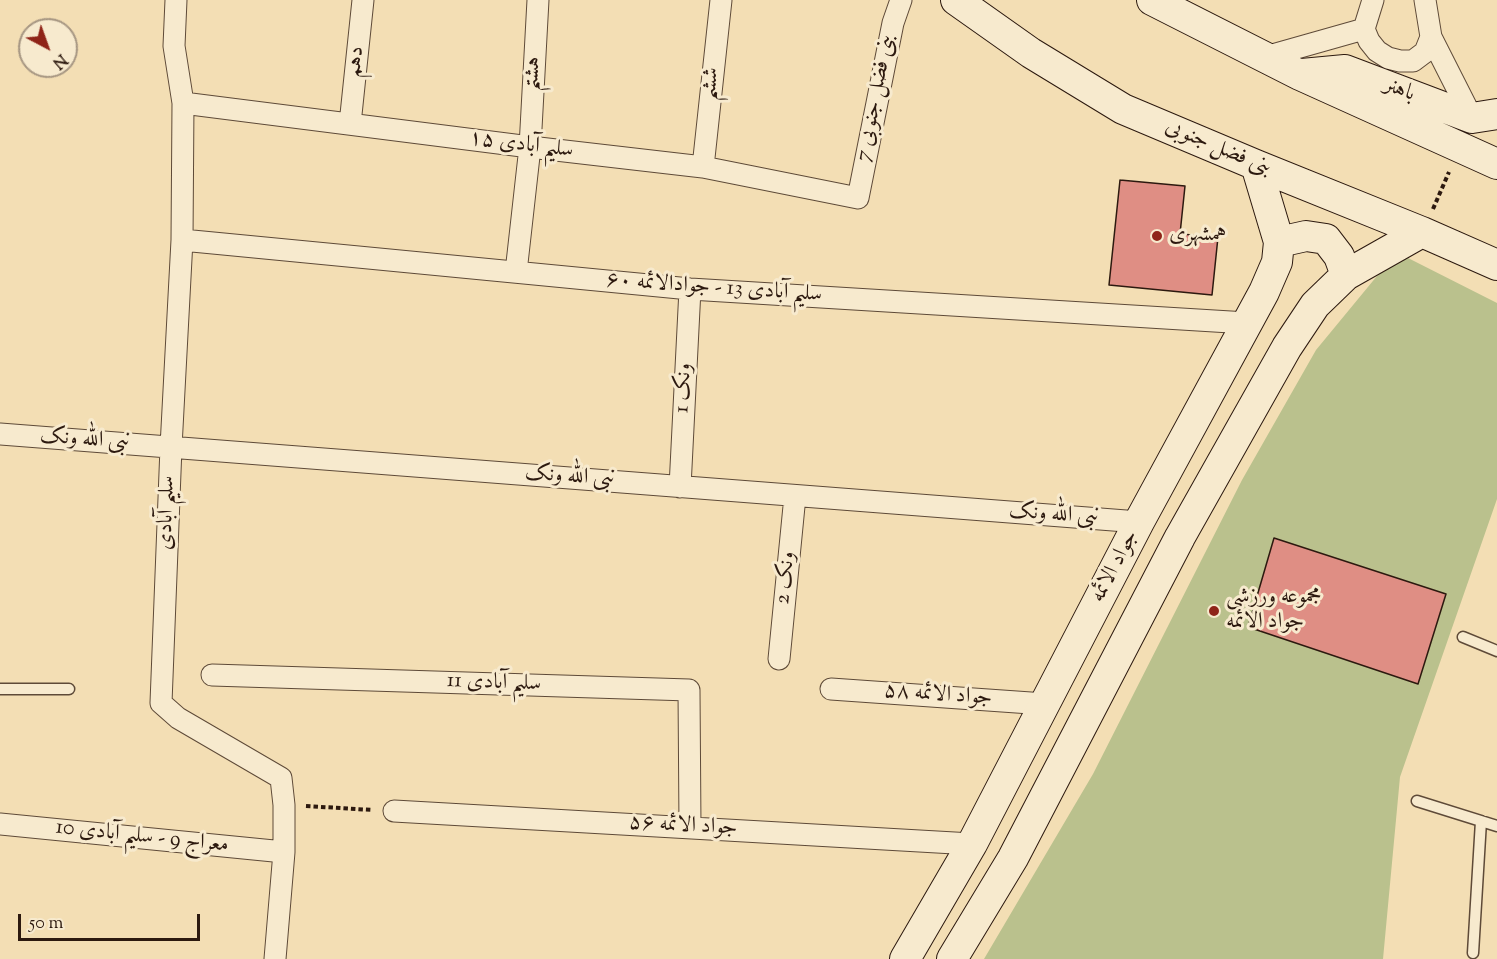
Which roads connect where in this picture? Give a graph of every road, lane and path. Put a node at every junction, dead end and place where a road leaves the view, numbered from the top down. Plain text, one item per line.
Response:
1 (176, 0) edge
2 (363, 0) edge
3 (538, 0) edge
4 (722, 0) edge
5 (901, 0) edge
6 (956, 0) edge
7 (1152, 0) edge
8 (1373, 0) edge
9 (1425, 0) edge
10 (1364, 29) junction
11 (1431, 37) junction
12 (1265, 57) junction
13 (1300, 75) junction
14 (183, 103) junction
15 (1484, 116) edge
16 (350, 124) junction
17 (530, 147) junction
18 (1460, 147) junction
19 (1497, 164) edge
20 (1256, 165) junction
21 (703, 167) junction
22 (858, 198) joint
23 (1422, 232) junction
24 (182, 240) junction
25 (1279, 242) junction
26 (1497, 265) edge
27 (516, 272) junction
28 (1346, 275) junction
29 (690, 289) junction
30 (1247, 323) junction
31 (0, 434) edge
32 (171, 447) junction
33 (680, 487) junction
34 (795, 496) junction
35 (1139, 522) junction
36 (1463, 637) dead end
37 (1497, 651) edge
38 (778, 659) dead end
39 (212, 675) dead end
40 (0, 689) edge
41 (69, 689) dead end
42 (831, 689) dead end
43 (1045, 704) junction
44 (1418, 801) dead end
45 (284, 805) junction
46 (394, 811) joint
47 (1481, 821) junction
48 (0, 824) edge
49 (1497, 826) edge
50 (690, 827) junction
51 (972, 844) junction
52 (284, 852) junction
53 (1473, 953) dead end
54 (275, 959) edge
55 (905, 959) edge
56 (952, 959) edge

1 - 14 street, سلیم آبادی
2 - 16 street, دهم
3 - 17 street, هشتم
4 - 21 street, ششم
5 - 22 street, بنی فضل جنوبی 7
6 - 20 street, بنی فضل جنوبی
7 - 12 street
8 - 10 street
9 - 11 street
10 - 11 street
10 - 12 street
11 - 15 street
12 - 13 street
13 - 15 street, باهنر
13 - 18 street
14 - 16 street, سلیم آبادی ۱۵
14 - 24 street, سلیم آبادی
16 - 17 street, سلیم آبادی ۱۵
17 - 21 street, سلیم آبادی ۱۵
17 - 27 street, هشتم
18 - 19 street
18 - 23 path
20 - 23 street, بنی فضل جنوبی
20 - 25 street, جواد الائمه
21 - 22 street, سلیم آبادی ۱۵
23 - 26 street, بنی فضل جنوبی
23 - 28 street, جواد الائمه
24 - 27 street, سلیم آبادی 13 - جوادالائمه ۶۰
24 - 32 street, سلیم آبادی
25 - 28 street
25 - 30 street, جواد الائمه
27 - 29 street, سلیم آبادی 13 - جوادالائمه ۶۰
28 - 56 street, جواد الائمه
29 - 30 street, سلیم آبادی 13 - جوادالائمه ۶۰
29 - 33 street, ونک 1
30 - 35 street, جواد الائمه
31 - 32 street, نبی الله ونک
32 - 33 street, نبی الله ونک
32 - 45 street, سلیم آبادی
33 - 34 street, نبی الله ونک
34 - 35 street, نبی الله ونک
34 - 38 street, ونک 2
35 - 43 street, جواد الائمه
36 - 37 lane
39 - 50 street, سلیم آبادی 11
40 - 41 lane
42 - 43 street, جواد الائمه ۵۸
43 - 51 street, جواد الائمه
44 - 47 lane
45 - 46 path
45 - 52 street, سلیم آبادی
46 - 50 street, جواد الائمه ۵۶
47 - 49 lane
47 - 53 lane
48 - 52 street, معراج 9 - سلیم آبادی 10
50 - 51 street, جواد الائمه ۵۶
51 - 55 street, جواد الائمه
52 - 54 street, سلیم آبادی

